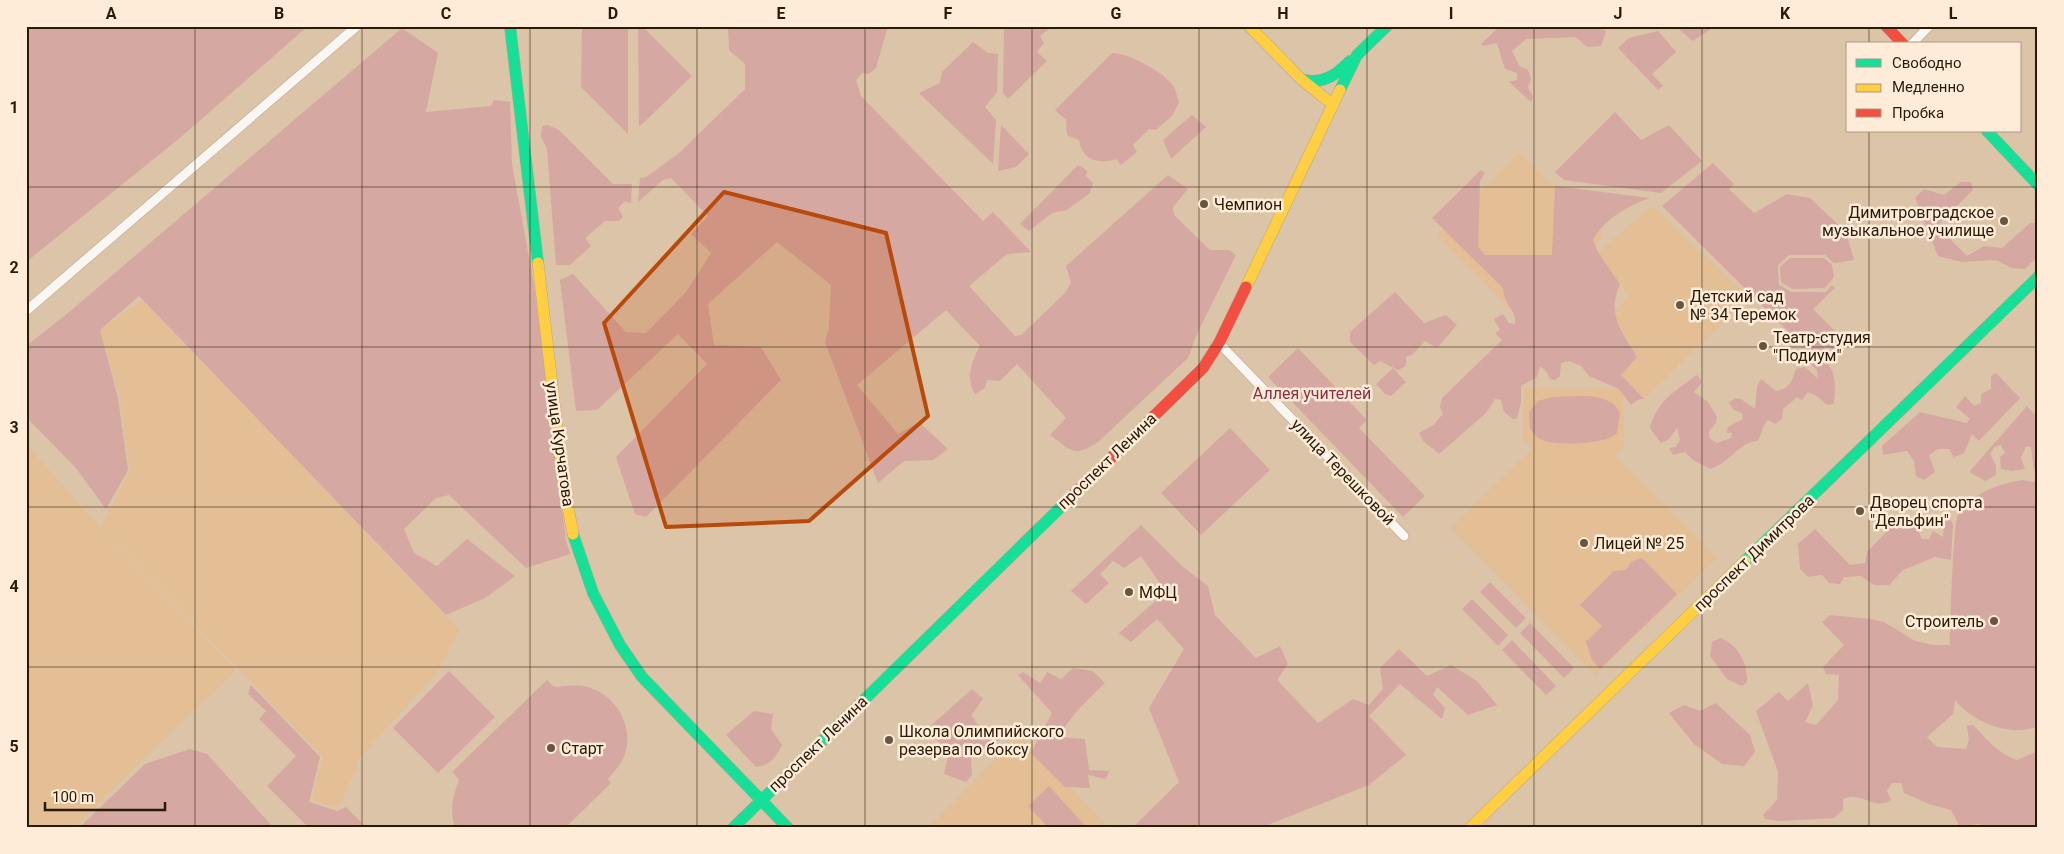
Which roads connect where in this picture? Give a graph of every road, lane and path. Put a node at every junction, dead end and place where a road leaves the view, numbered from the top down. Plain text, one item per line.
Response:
1 (357, 26) edge
2 (510, 26) edge
3 (1249, 26) edge
4 (1387, 26) edge
5 (1886, 26) edge
6 (1929, 26) edge
7 (1901, 42) edge
8 (1914, 42) edge
9 (1357, 55) junction
10 (1301, 79) junction
11 (1332, 104) junction
12 (1988, 132) edge
13 (2038, 185) edge
14 (2038, 277) edge
15 (26, 311) edge
16 (1219, 343) junction
17 (1404, 536) dead end
18 (761, 800) junction
19 (733, 828) edge
20 (788, 828) edge
21 (1470, 828) edge

1 - 15 street
2 - 18 main road, улица Курчатова
3 - 10 main road
4 - 9 main road, проспект Ленина
5 - 7 main road
6 - 8 street
9 - 10 main road
9 - 11 main road, проспект Ленина
10 - 11 main road
11 - 16 main road, проспект Ленина
12 - 13 main road
14 - 21 main road, проспект Димитрова
16 - 17 street, улица Терешковой
16 - 18 main road, проспект Ленина
18 - 19 main road, проспект Ленина
18 - 20 main road, улица Курчатова

